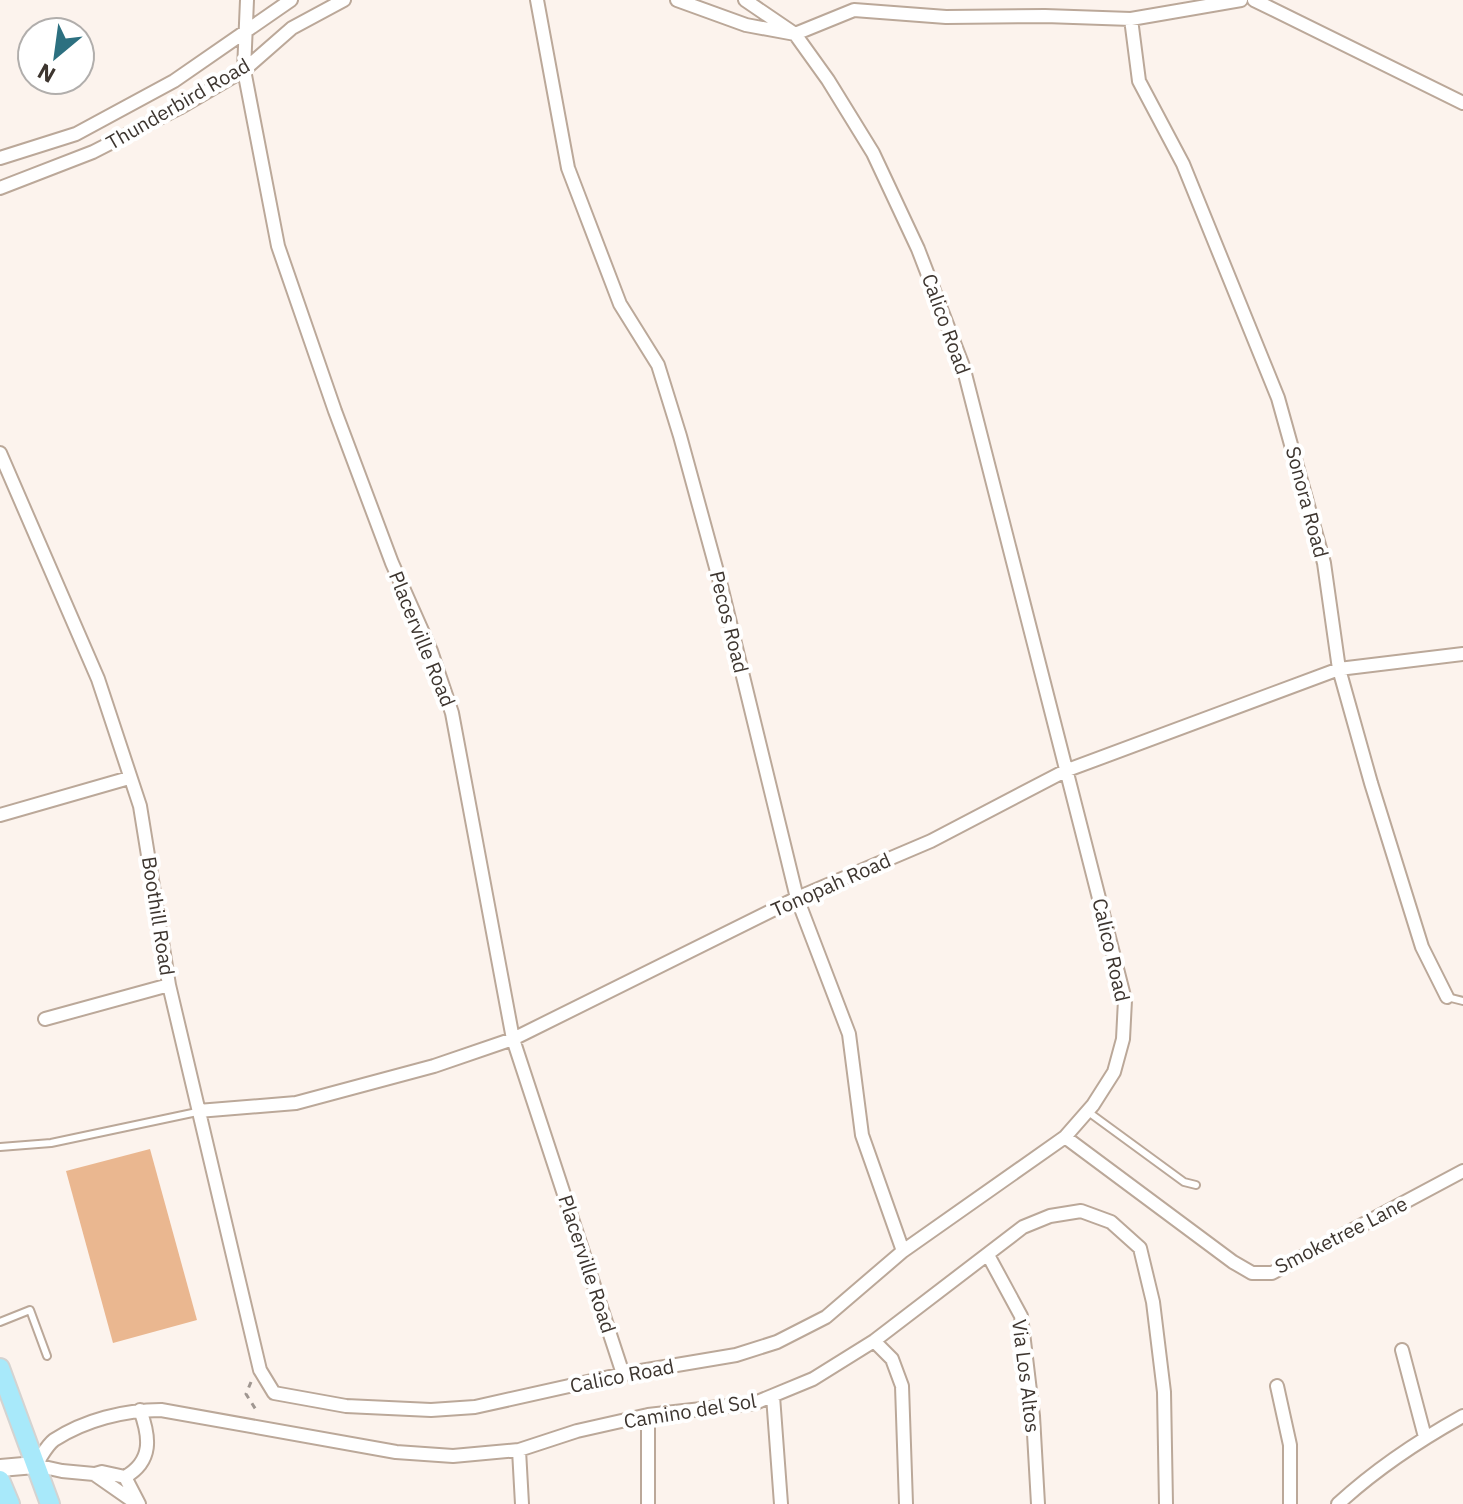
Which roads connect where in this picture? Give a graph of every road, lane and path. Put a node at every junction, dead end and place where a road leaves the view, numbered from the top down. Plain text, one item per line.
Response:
1 (247, 0) edge
2 (291, 0) edge
3 (344, 0) edge
4 (537, 0) edge
5 (677, 0) edge
6 (745, 0) edge
7 (1241, 0) edge
8 (1254, 0) edge
9 (1131, 19) junction
10 (246, 29) junction
11 (795, 34) junction
12 (244, 70) junction
13 (1463, 103) edge
14 (0, 158) edge
15 (0, 188) edge
16 (0, 453) edge
17 (1463, 654) edge
18 (1339, 669) junction
19 (1065, 771) junction
20 (129, 778) junction
21 (0, 815) edge
22 (797, 898) junction
23 (169, 985) junction
24 (1447, 997) joint
25 (1463, 1001) edge
26 (45, 1019) dead end
27 (513, 1039) junction
28 (198, 1111) junction
29 (1087, 1111) junction
30 (1065, 1137) junction
31 (0, 1147) edge
32 (1463, 1171) edge
33 (1196, 1185) dead end
34 (903, 1251) junction
35 (988, 1255) junction
36 (0, 1322) edge
37 (874, 1341) junction
38 (1402, 1350) dead end
39 (47, 1356) dead end
40 (0, 1368) edge
41 (261, 1373) junction
42 (623, 1374) junction
43 (1277, 1386) dead end
44 (274, 1393) joint
45 (773, 1396) junction
46 (140, 1410) junction
47 (648, 1415) junction
48 (1463, 1416) edge
49 (257, 1429) junction
50 (1425, 1437) junction
51 (519, 1450) junction
52 (35, 1465) junction
53 (0, 1468) edge
54 (0, 1480) edge
55 (126, 1486) junction
56 (10, 1504) edge
57 (50, 1504) edge
58 (138, 1504) edge
59 (522, 1504) edge
60 (648, 1504) edge
61 (781, 1504) edge
62 (906, 1504) edge
63 (1038, 1504) edge
64 (1166, 1504) edge
65 (1290, 1504) edge
66 (1338, 1504) edge

1 - 10 street, Placerville Road
2 - 10 street, Thunderbird Road
3 - 12 street, Thunderbird Road
4 - 22 street, Pecos Road
5 - 11 street
6 - 11 street
7 - 9 street
8 - 13 street
9 - 11 street
9 - 18 street, Sonora Road
10 - 12 street, Placerville Road
10 - 14 street, Thunderbird Road
11 - 19 street, Calico Road
12 - 15 street, Thunderbird Road
12 - 27 street, Placerville Road
16 - 20 street, Boothill Road
17 - 18 street, Tonopah Road
18 - 19 street, Tonopah Road
18 - 24 street, Sonora Road
19 - 22 street, Tonopah Road
19 - 29 street, Calico Road
20 - 21 street
20 - 23 street, Boothill Road
22 - 27 street, Tonopah Road
22 - 34 street, Pecos Road
23 - 26 street
23 - 28 street, Boothill Road
24 - 25 lane
27 - 28 street, Tonopah Road
27 - 42 street, Placerville Road
28 - 31 lane
28 - 41 street, Boothill Road
29 - 30 street, Calico Road
29 - 33 lane
30 - 32 street, Smoketree Lane
30 - 34 street, Calico Road
34 - 42 street, Calico Road
35 - 37 street, Camino del Sol
35 - 63 street, Via Los Altos
35 - 64 street, Camino del Sol
36 - 39 lane
37 - 45 street, Camino del Sol
37 - 62 street
38 - 50 street
40 - 52 main road
41 - 44 street, Boothill Road
41 - 49 path
42 - 44 street, Calico Road
43 - 65 street
45 - 47 street, Camino del Sol
45 - 61 street
46 - 49 street, Camino del Sol
46 - 52 street, Camino del Sol
46 - 55 street
47 - 51 street, Camino del Sol
47 - 60 street
48 - 50 street
49 - 51 street, Camino del Sol
50 - 66 street
51 - 59 street
52 - 53 main road
52 - 55 street
52 - 57 main road
54 - 56 main road
55 - 58 street

